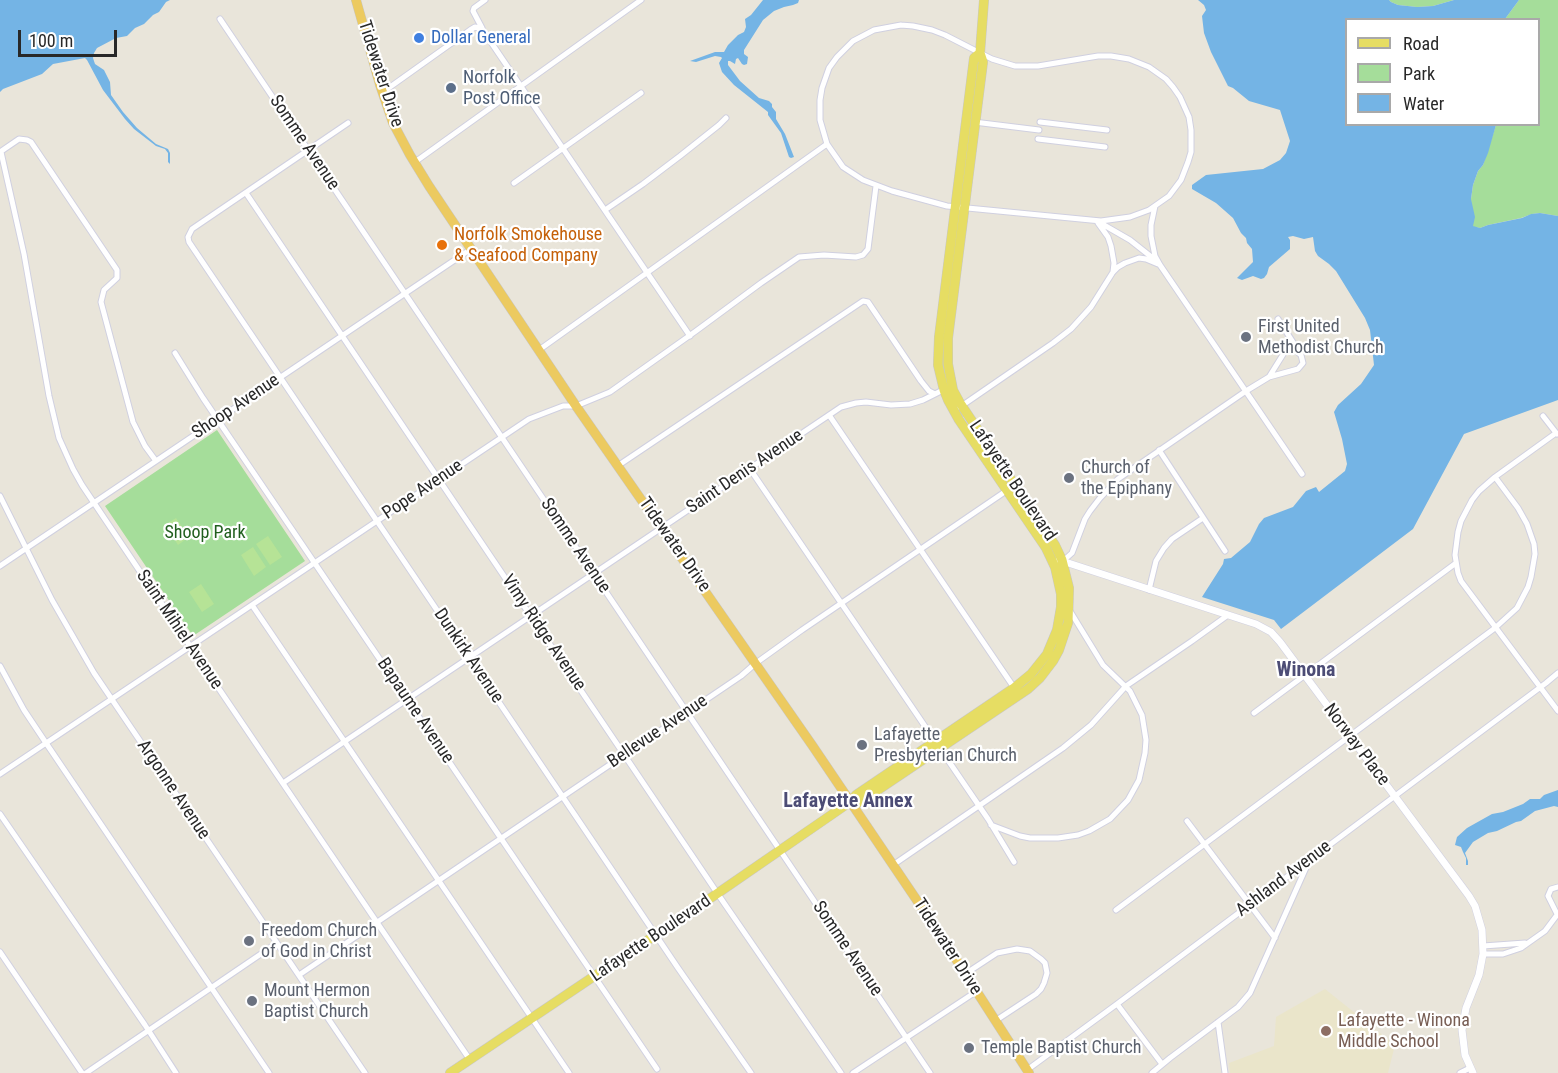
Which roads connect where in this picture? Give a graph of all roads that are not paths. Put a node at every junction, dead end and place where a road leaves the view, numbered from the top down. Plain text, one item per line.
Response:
1 (356, 0) edge
2 (485, 0) edge
3 (640, 0) edge
4 (984, 0) edge
5 (220, 19) dead end
6 (482, 29) junction
7 (980, 53) junction
8 (521, 86) junction
9 (382, 92) junction
10 (641, 93) dead end
11 (726, 117) dead end
12 (971, 122) junction
13 (1040, 122) dead end
14 (348, 123) dead end
15 (1039, 130) dead end
16 (1107, 130) dead end
17 (1038, 139) dead end
18 (826, 144) junction
19 (1106, 147) dead end
20 (564, 148) junction
21 (309, 151) junction
22 (1, 152) edge
23 (415, 162) junction
24 (514, 183) dead end
25 (876, 186) junction
26 (246, 193) junction
27 (1155, 206) junction
28 (960, 207) junction
29 (605, 210) junction
30 (1096, 221) junction
31 (471, 249) junction
32 (1160, 265) junction
33 (1113, 272) junction
34 (647, 273) junction
35 (405, 293) junction
36 (1278, 318) dead end
37 (343, 336) junction
38 (690, 336) junction
39 (539, 350) junction
40 (1299, 352) junction
41 (175, 353) dead end
42 (280, 377) junction
43 (1269, 377) junction
44 (944, 390) junction
45 (1246, 391) junction
46 (576, 406) junction
47 (958, 409) junction
48 (829, 415) junction
49 (1543, 416) dead end
50 (218, 419) junction
51 (1557, 434) edge
52 (502, 437) junction
53 (1159, 450) junction
54 (156, 461) junction
55 (619, 465) junction
56 (750, 469) junction
57 (1302, 474) dead end
58 (1495, 477) junction
59 (439, 478) junction
60 (1011, 488) junction
61 (0, 496) edge
62 (93, 503) junction
63 (1203, 518) junction
64 (376, 521) junction
65 (662, 528) junction
66 (26, 548) junction
67 (920, 549) junction
68 (1225, 551) dead end
69 (1051, 557) junction
70 (1063, 561) junction
71 (315, 562) junction
72 (1456, 562) junction
73 (0, 566) edge
74 (594, 574) junction
75 (1149, 590) junction
76 (840, 603) junction
77 (252, 605) junction
78 (1065, 608) junction
79 (1228, 615) junction
80 (531, 616) junction
81 (1495, 628) junction
82 (190, 646) junction
83 (470, 658) junction
84 (756, 663) junction
85 (0, 666) edge
86 (1558, 673) edge
87 (1304, 675) junction
88 (1126, 686) junction
89 (1540, 688) junction
90 (1016, 692) junction
91 (112, 699) junction
92 (408, 700) junction
93 (1558, 711) edge
94 (687, 713) junction
95 (1254, 713) dead end
96 (1350, 736) junction
97 (346, 742) junction
98 (46, 743) junction
99 (937, 745) junction
100 (626, 755) junction
101 (0, 774) edge
102 (283, 783) junction
103 (1395, 796) junction
104 (563, 797) junction
105 (850, 802) junction
106 (979, 806) junction
107 (0, 814) edge
108 (1187, 822) dead end
109 (991, 825) junction
110 (501, 839) junction
111 (1204, 845) junction
112 (780, 850) junction
113 (1309, 859) junction
114 (1014, 862) dead end
115 (893, 865) junction
116 (438, 880) junction
117 (1558, 887) edge
118 (718, 893) junction
119 (1249, 905) junction
120 (1116, 910) dead end
121 (1557, 914) edge
122 (377, 922) junction
123 (657, 935) junction
124 (1275, 938) junction
125 (277, 943) junction
126 (1483, 950) junction
127 (0, 952) edge
128 (965, 974) junction
129 (299, 975) junction
130 (594, 977) junction
131 (210, 988) junction
132 (977, 991) junction
133 (1117, 1004) junction
134 (532, 1018) junction
135 (995, 1021) junction
136 (1218, 1022) junction
137 (148, 1030) junction
138 (907, 1037) junction
139 (470, 1060) junction
140 (1162, 1064) junction
141 (657, 1069) dead end
142 (1028, 1071) edge
143 (1471, 1071) edge
144 (455, 1072) edge
145 (84, 1073) edge
146 (176, 1073) edge
147 (269, 1073) edge
148 (365, 1073) edge
149 (569, 1073) edge
150 (751, 1073) edge
151 (841, 1073) edge
152 (853, 1073) edge
153 (930, 1073) edge
154 (1152, 1073) edge
155 (1225, 1073) edge
156 (1460, 1073) edge

1 - 9 highway, Tidewater Drive
2 - 6 street
3 - 8 street
4 - 7 main road, Lafayette Boulevard
5 - 21 street, Somme Avenue
6 - 8 street
6 - 9 street
7 - 12 main road, Lafayette Boulevard
7 - 18 street
7 - 27 street
8 - 20 street
8 - 23 street
9 - 23 highway, Tidewater Drive
10 - 20 street
11 - 29 street
12 - 15 street
12 - 28 main road, Lafayette Boulevard
13 - 16 street
14 - 21 street
17 - 19 street
18 - 25 street
18 - 34 street
20 - 24 street
20 - 29 street
21 - 26 street
21 - 35 street, Somme Avenue
22 - 54 street
22 - 62 street, Saint Mihiel Avenue
23 - 31 highway, Tidewater Drive
25 - 28 street
25 - 38 street, Pope Avenue
26 - 37 street, Vimy Ridge Avenue
26 - 42 street, Dunkirk Avenue
27 - 30 street
27 - 32 street
28 - 30 street
28 - 44 main road, Lafayette Boulevard
29 - 34 street
30 - 32 street
30 - 33 street
31 - 35 street, Shoop Avenue
31 - 39 highway, Tidewater Drive
32 - 33 street
32 - 45 street
33 - 47 street
34 - 38 street
34 - 39 street
35 - 37 street, Shoop Avenue
35 - 52 street, Somme Avenue
36 - 40 street
37 - 42 street, Shoop Avenue
37 - 59 street, Vimy Ridge Avenue
38 - 46 street, Pope Avenue
39 - 46 highway, Tidewater Drive
40 - 43 street
40 - 43 street
41 - 50 street, Bapaume Avenue
42 - 50 street, Shoop Avenue
42 - 64 street, Dunkirk Avenue
43 - 45 street
44 - 47 main road, Lafayette Boulevard
44 - 48 street, Saint Denis Avenue
44 - 55 street
45 - 53 street
45 - 57 street
46 - 52 street, Pope Avenue
46 - 55 highway, Tidewater Drive
47 - 60 main road, Lafayette Boulevard
48 - 56 street, Saint Denis Avenue
48 - 67 street
49 - 51 street
50 - 54 street, Shoop Avenue
50 - 71 street, Bapaume Avenue
51 - 58 street
52 - 59 street, Pope Avenue
52 - 74 street, Somme Avenue
53 - 63 street
53 - 70 street
54 - 62 street, Shoop Avenue
55 - 65 highway, Tidewater Drive
56 - 65 street, Saint Denis Avenue
56 - 76 street
58 - 72 street
58 - 81 street
59 - 64 street, Pope Avenue
59 - 80 street, Vimy Ridge Avenue
60 - 67 street, Bellevue Avenue
60 - 69 main road, Lafayette Boulevard
60 - 70 main road, Lafayette Boulevard
61 - 66 street, Argonne Avenue
62 - 66 street, Shoop Avenue
62 - 82 street, Saint Mihiel Avenue
63 - 68 street
63 - 75 street
64 - 71 street, Pope Avenue
64 - 83 street, Dunkirk Avenue
65 - 74 street, Saint Denis Avenue
65 - 84 highway, Tidewater Drive
66 - 73 street, Shoop Avenue
66 - 91 street, Argonne Avenue
67 - 76 street, Bellevue Avenue
67 - 90 street
69 - 70 street, Norway Place
69 - 78 main road, Lafayette Boulevard
70 - 75 street, Norway Place
70 - 78 main road, Lafayette Boulevard
71 - 77 street, Pope Avenue
71 - 92 street, Bapaume Avenue
72 - 81 street
72 - 87 street
74 - 80 street, Saint Denis Avenue
74 - 94 street, Somme Avenue
75 - 79 street, Norway Place
76 - 84 street, Bellevue Avenue
76 - 99 street
77 - 82 street, Pope Avenue
77 - 97 street
78 - 88 street
78 - 90 main road, Lafayette Boulevard
79 - 87 street, Norway Place
79 - 88 street
80 - 83 street, Saint Denis Avenue
80 - 100 street, Vimy Ridge Avenue
81 - 89 street
81 - 96 street
82 - 91 street, Pope Avenue
82 - 102 street, Saint Mihiel Avenue
83 - 92 street, Saint Denis Avenue
83 - 104 street, Dunkirk Avenue
84 - 94 street, Bellevue Avenue
84 - 105 highway, Tidewater Drive
85 - 98 street
86 - 89 street, Ashland Avenue
87 - 95 street
87 - 96 street, Norway Place
88 - 106 street
88 - 109 street
89 - 93 street
89 - 103 street, Ashland Avenue
90 - 99 main road, Lafayette Boulevard
91 - 98 street, Pope Avenue
91 - 125 street, Argonne Avenue
92 - 97 street, Saint Denis Avenue
92 - 110 street, Bapaume Avenue
94 - 100 street, Bellevue Avenue
94 - 112 street, Somme Avenue
96 - 103 street, Norway Place
96 - 111 street
97 - 102 street, Saint Denis Avenue
97 - 116 street
98 - 101 street, Pope Avenue
98 - 131 street
99 - 105 main road, Lafayette Boulevard
99 - 106 street
100 - 104 street, Bellevue Avenue
100 - 118 street, Vimy Ridge Avenue
102 - 122 street, Saint Mihiel Avenue
103 - 113 street, Ashland Avenue
103 - 126 street, Norway Place
104 - 110 street, Bellevue Avenue
104 - 123 street, Dunkirk Avenue
105 - 112 main road, Lafayette Boulevard
105 - 115 highway, Tidewater Drive
106 - 109 street
106 - 115 street
107 - 137 street
108 - 111 street
109 - 114 street
110 - 116 street, Bellevue Avenue
110 - 130 street, Bapaume Avenue
111 - 119 street
111 - 120 street
112 - 118 main road, Lafayette Boulevard
112 - 138 street, Somme Avenue
113 - 119 street, Ashland Avenue
113 - 124 street
115 - 128 highway, Tidewater Drive
116 - 122 street, Bellevue Avenue
116 - 134 street
117 - 121 street
118 - 123 main road, Lafayette Boulevard
118 - 151 street, Vimy Ridge Avenue
119 - 124 street
119 - 133 street, Ashland Avenue
121 - 126 street
122 - 129 street, Bellevue Avenue
122 - 139 street, Saint Mihiel Avenue
123 - 130 main road, Lafayette Boulevard
123 - 150 street, Dunkirk Avenue
124 - 136 street
125 - 129 street, Argonne Avenue
125 - 131 street
126 - 143 street, Norway Place
127 - 145 street
128 - 132 highway, Tidewater Drive
128 - 135 street
129 - 148 street, Argonne Avenue
130 - 134 main road, Lafayette Boulevard
130 - 141 street, Bapaume Avenue
131 - 137 street
131 - 147 street
132 - 135 highway, Tidewater Drive
132 - 138 street
133 - 140 street
133 - 142 street, Ashland Avenue
134 - 139 main road, Lafayette Boulevard
134 - 149 street
135 - 142 highway, Tidewater Drive
136 - 140 street
136 - 155 street
137 - 145 street
137 - 146 street
138 - 152 street
138 - 153 street, Somme Avenue
139 - 144 main road, Lafayette Boulevard
140 - 154 street
143 - 156 street

